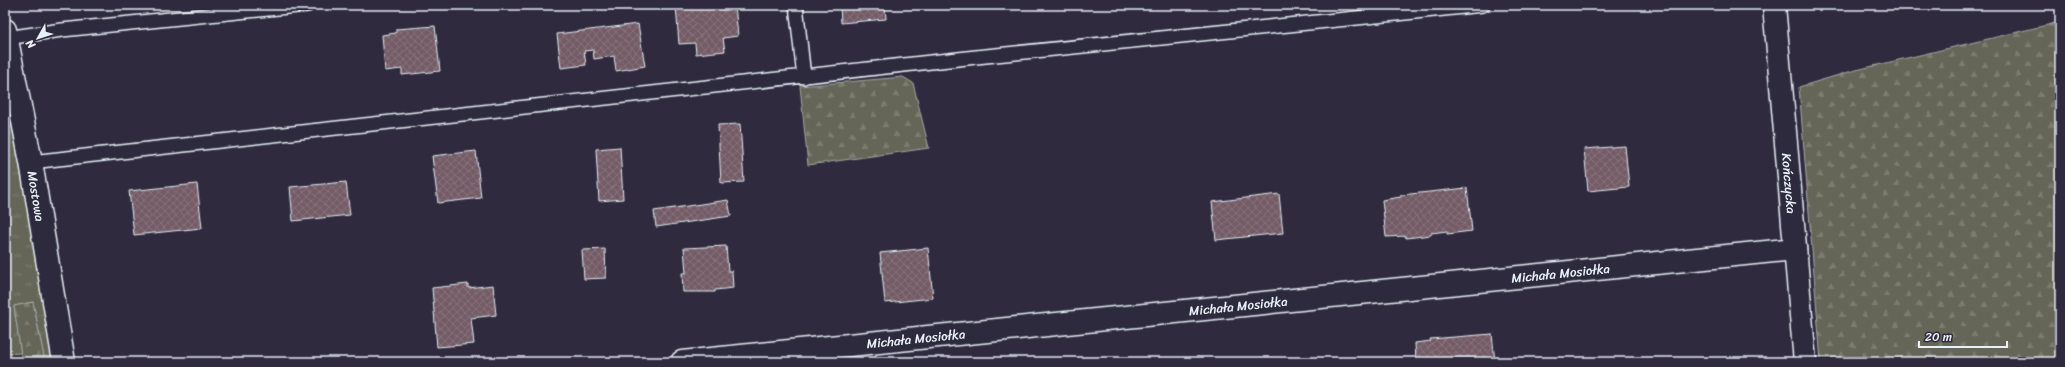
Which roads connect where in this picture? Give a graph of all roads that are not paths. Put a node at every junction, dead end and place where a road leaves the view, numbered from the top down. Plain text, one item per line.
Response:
1 (308, 5) edge
2 (796, 5) edge
3 (1483, 5) edge
4 (1774, 5) edge
5 (6, 34) edge
6 (804, 77) junction
7 (31, 162) junction
8 (1795, 249) junction
9 (64, 362) edge
10 (682, 362) edge
11 (1805, 362) edge

1 - 5 lane
2 - 6 lane
3 - 6 lane
4 - 8 street, Kończycka
5 - 7 street, Mostowa
6 - 7 lane
7 - 9 street, Mostowa
8 - 10 street, Michała Mosiołka
8 - 11 street, Kończycka

